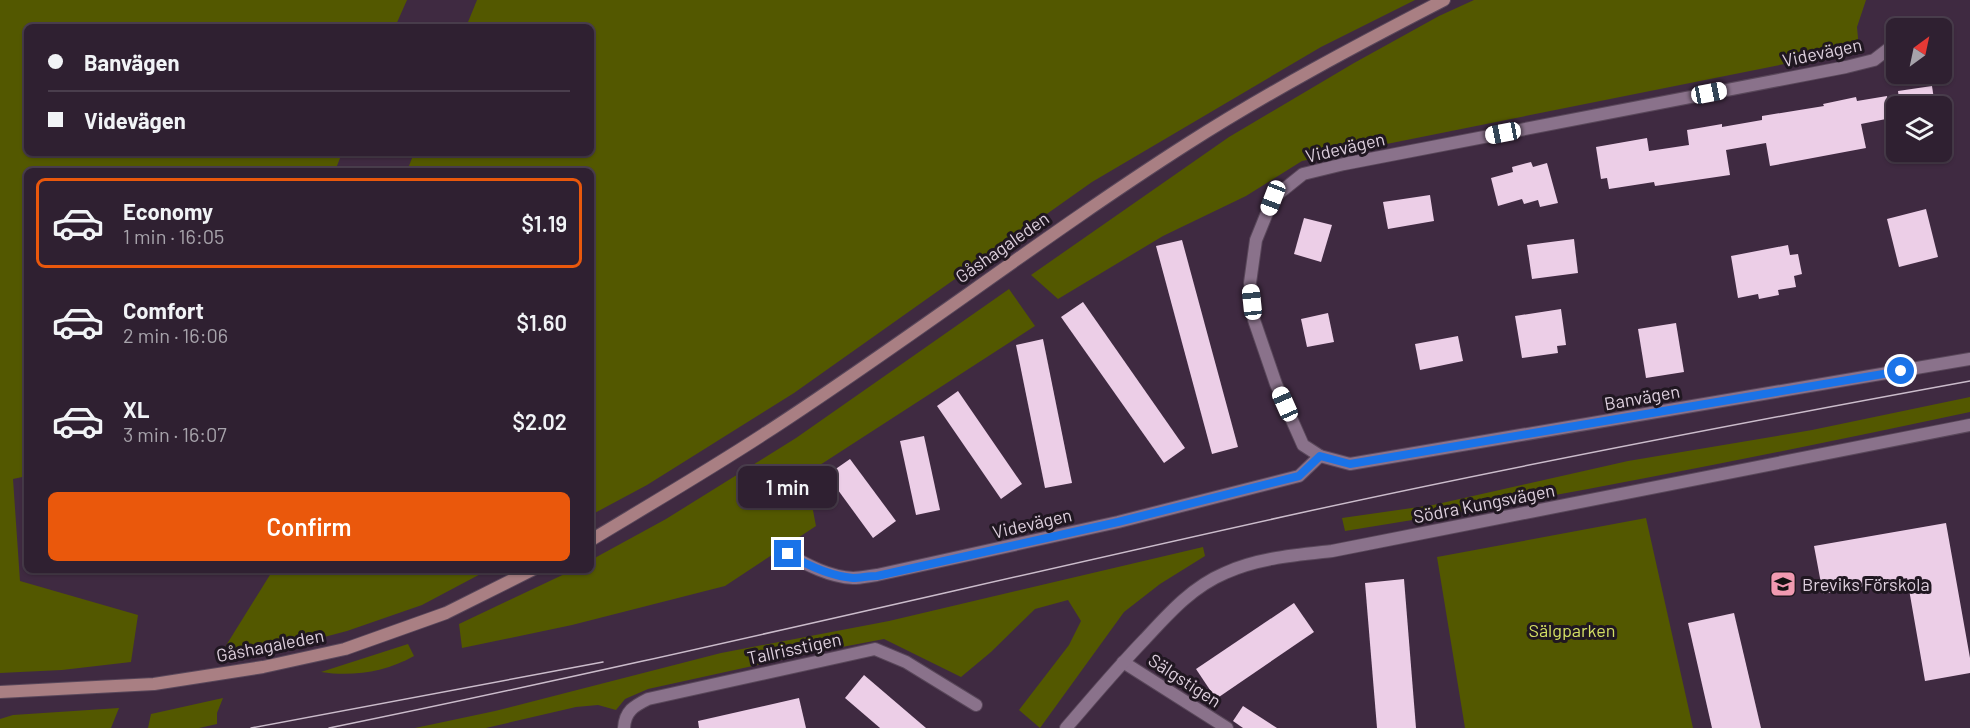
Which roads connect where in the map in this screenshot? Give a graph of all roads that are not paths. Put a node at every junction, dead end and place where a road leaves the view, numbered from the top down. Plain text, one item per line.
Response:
1 (1444, 0) edge
2 (1886, 51) edge
3 (1970, 359) edge
4 (1970, 426) edge
5 (1320, 456) junction
6 (594, 538) edge
7 (788, 554) dead end
8 (526, 573) edge
9 (1124, 662) junction
10 (0, 692) edge
11 (976, 705) dead end
12 (624, 728) edge
13 (1066, 728) edge
14 (1227, 728) edge

1 - 6 main road, Gåshagaleden
2 - 5 street, Videvägen
3 - 5 street, Banvägen
4 - 9 street, Södra Kungsvägen
5 - 7 street, Videvägen
8 - 10 main road, Gåshagaleden
9 - 13 street, Södra Kungsvägen
9 - 14 street, Sälgstigen
11 - 12 street, Tallrisstigen

